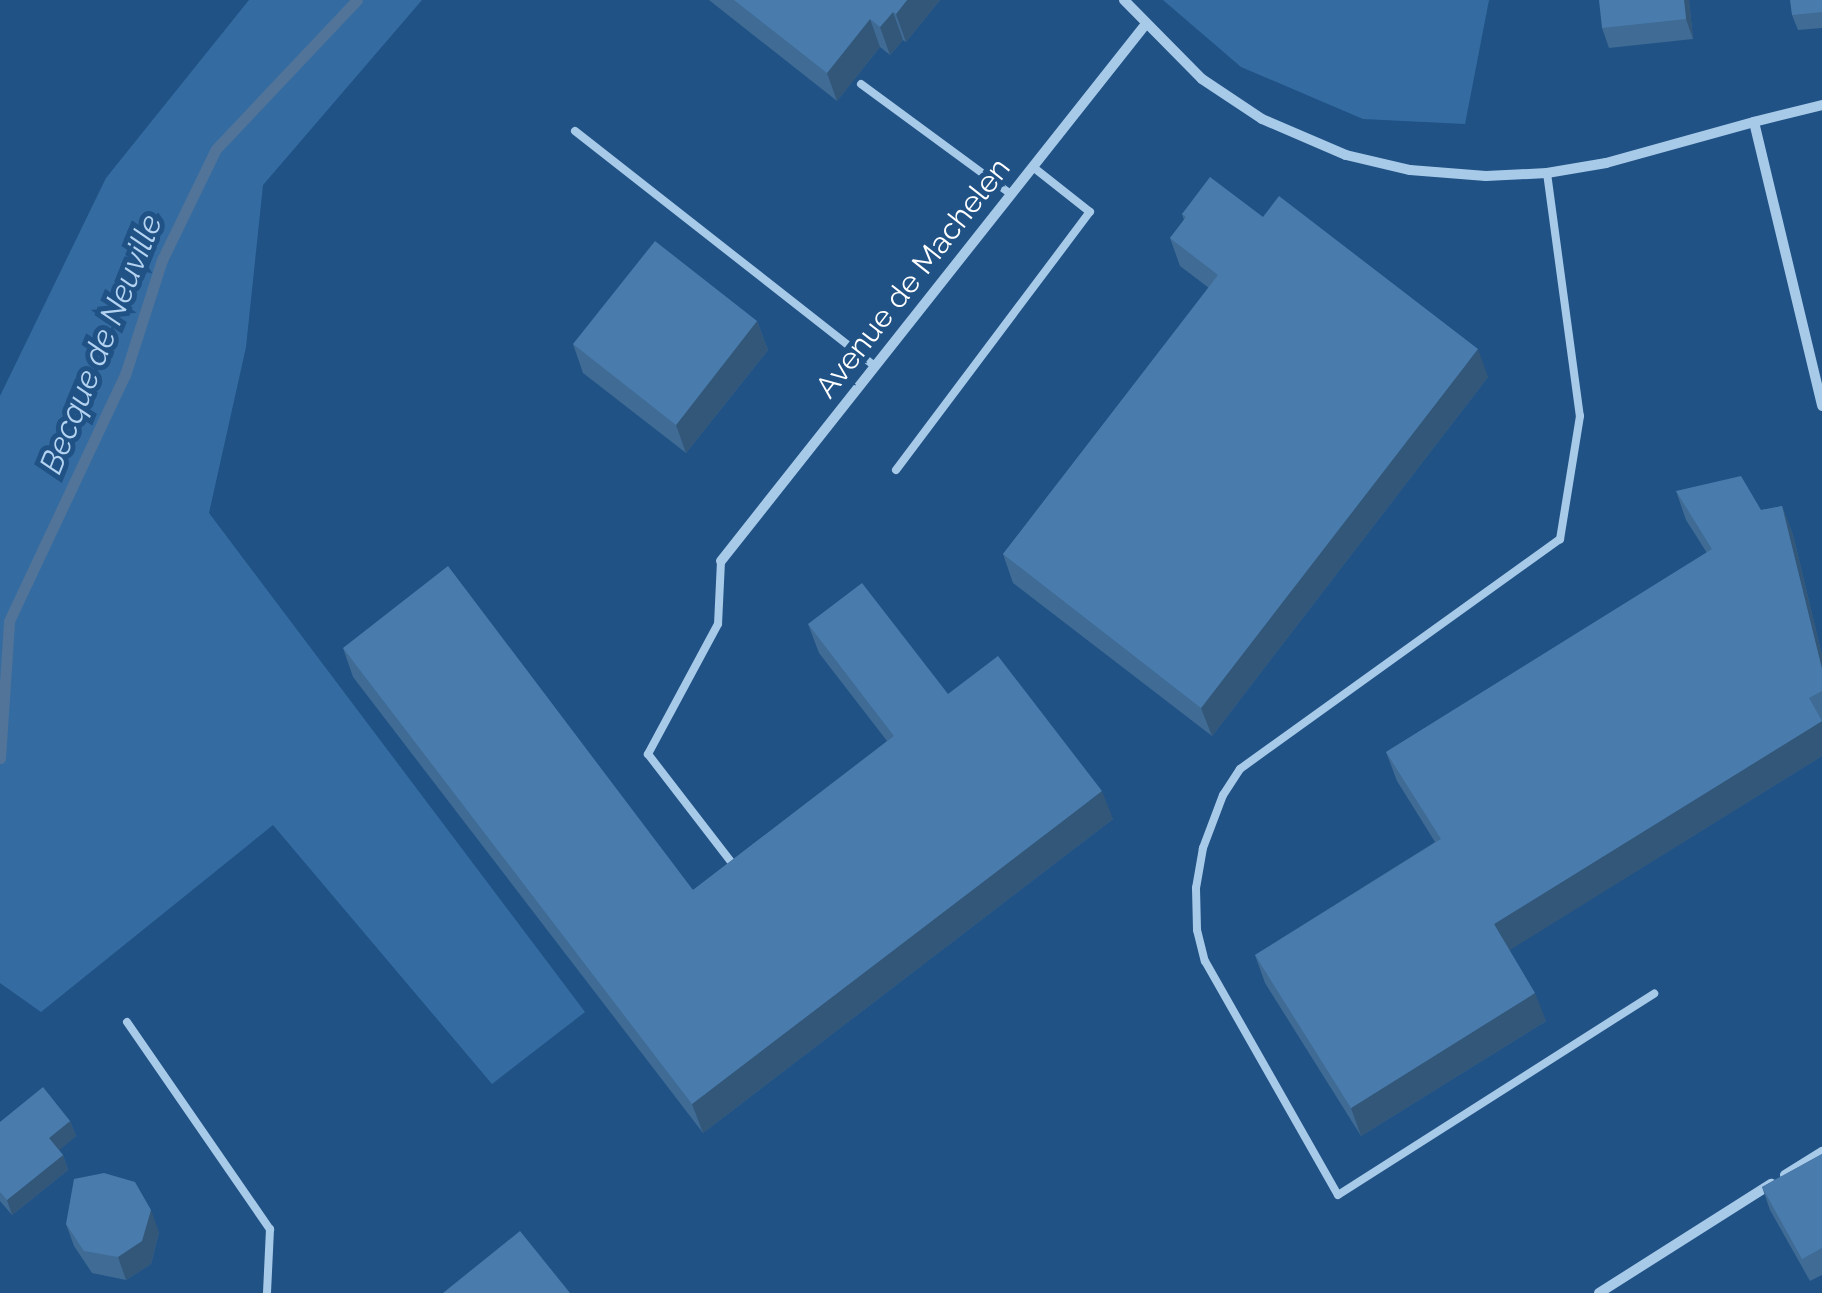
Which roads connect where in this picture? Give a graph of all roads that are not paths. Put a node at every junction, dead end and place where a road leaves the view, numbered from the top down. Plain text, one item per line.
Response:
1 (1124, 0) edge
2 (1145, 26) junction
3 (861, 84) dead end
4 (1822, 105) edge
5 (1754, 122) junction
6 (575, 130) dead end
7 (1033, 167) junction
8 (1548, 173) junction
9 (1011, 194) junction
10 (875, 366) junction
11 (1822, 406) edge
12 (896, 470) dead end
13 (721, 561) joint
14 (741, 874) edge
15 (1654, 994) dead end
16 (127, 1022) dead end
17 (1822, 1152) edge
18 (267, 1293) edge
19 (1599, 1293) edge

1 - 2 street
2 - 7 street, Avenue de Machelen
2 - 8 street
3 - 9 lane
4 - 5 street
5 - 8 street
5 - 11 street
6 - 10 lane
7 - 9 street, Avenue de Machelen
7 - 12 lane
8 - 15 lane
9 - 10 street, Avenue de Machelen
10 - 13 street, Avenue de Machelen
13 - 14 lane
16 - 18 lane
17 - 19 street

